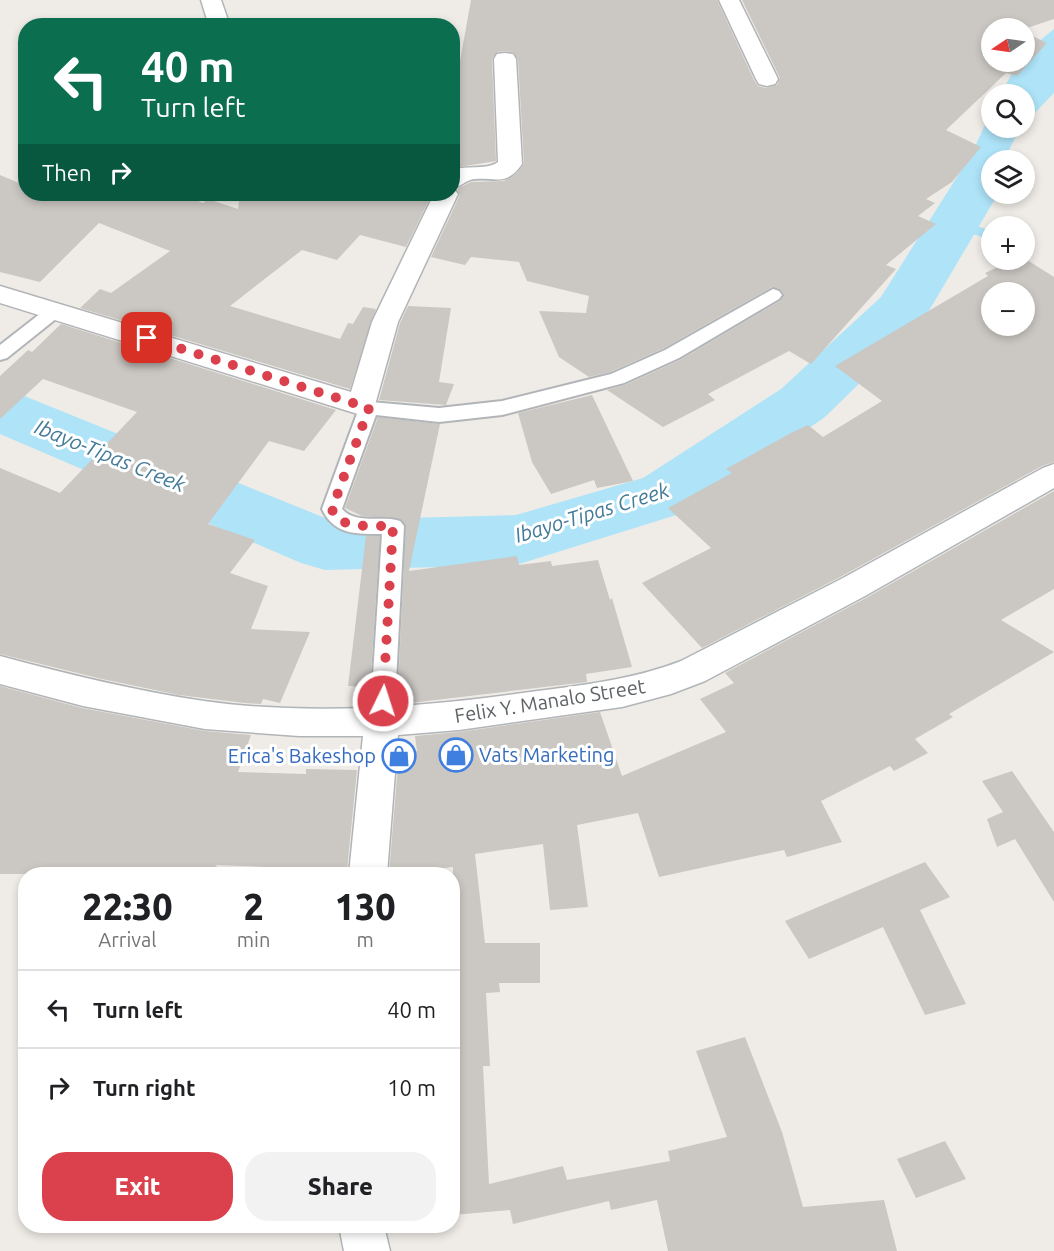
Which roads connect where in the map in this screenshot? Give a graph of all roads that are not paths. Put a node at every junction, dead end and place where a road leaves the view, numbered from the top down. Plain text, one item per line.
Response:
1 (211, 0) edge
2 (729, 0) edge
3 (217, 18) edge
4 (505, 59) dead end
5 (767, 79) dead end
6 (460, 175) edge
7 (443, 201) edge
8 (0, 294) edge
9 (773, 295) dead end
10 (56, 310) junction
11 (0, 354) edge
12 (365, 406) junction
13 (1054, 475) edge
14 (0, 669) edge
15 (382, 722) junction
16 (369, 867) edge
17 (363, 1233) edge
18 (367, 1251) edge

1 - 3 street
2 - 5 street
4 - 6 street
7 - 12 street
8 - 10 street
9 - 12 lane
10 - 11 lane
10 - 12 street
12 - 15 lane
13 - 15 street, Felix Y. Manalo Street
14 - 15 street, Felix Y. Manalo Street
15 - 16 street
17 - 18 street

